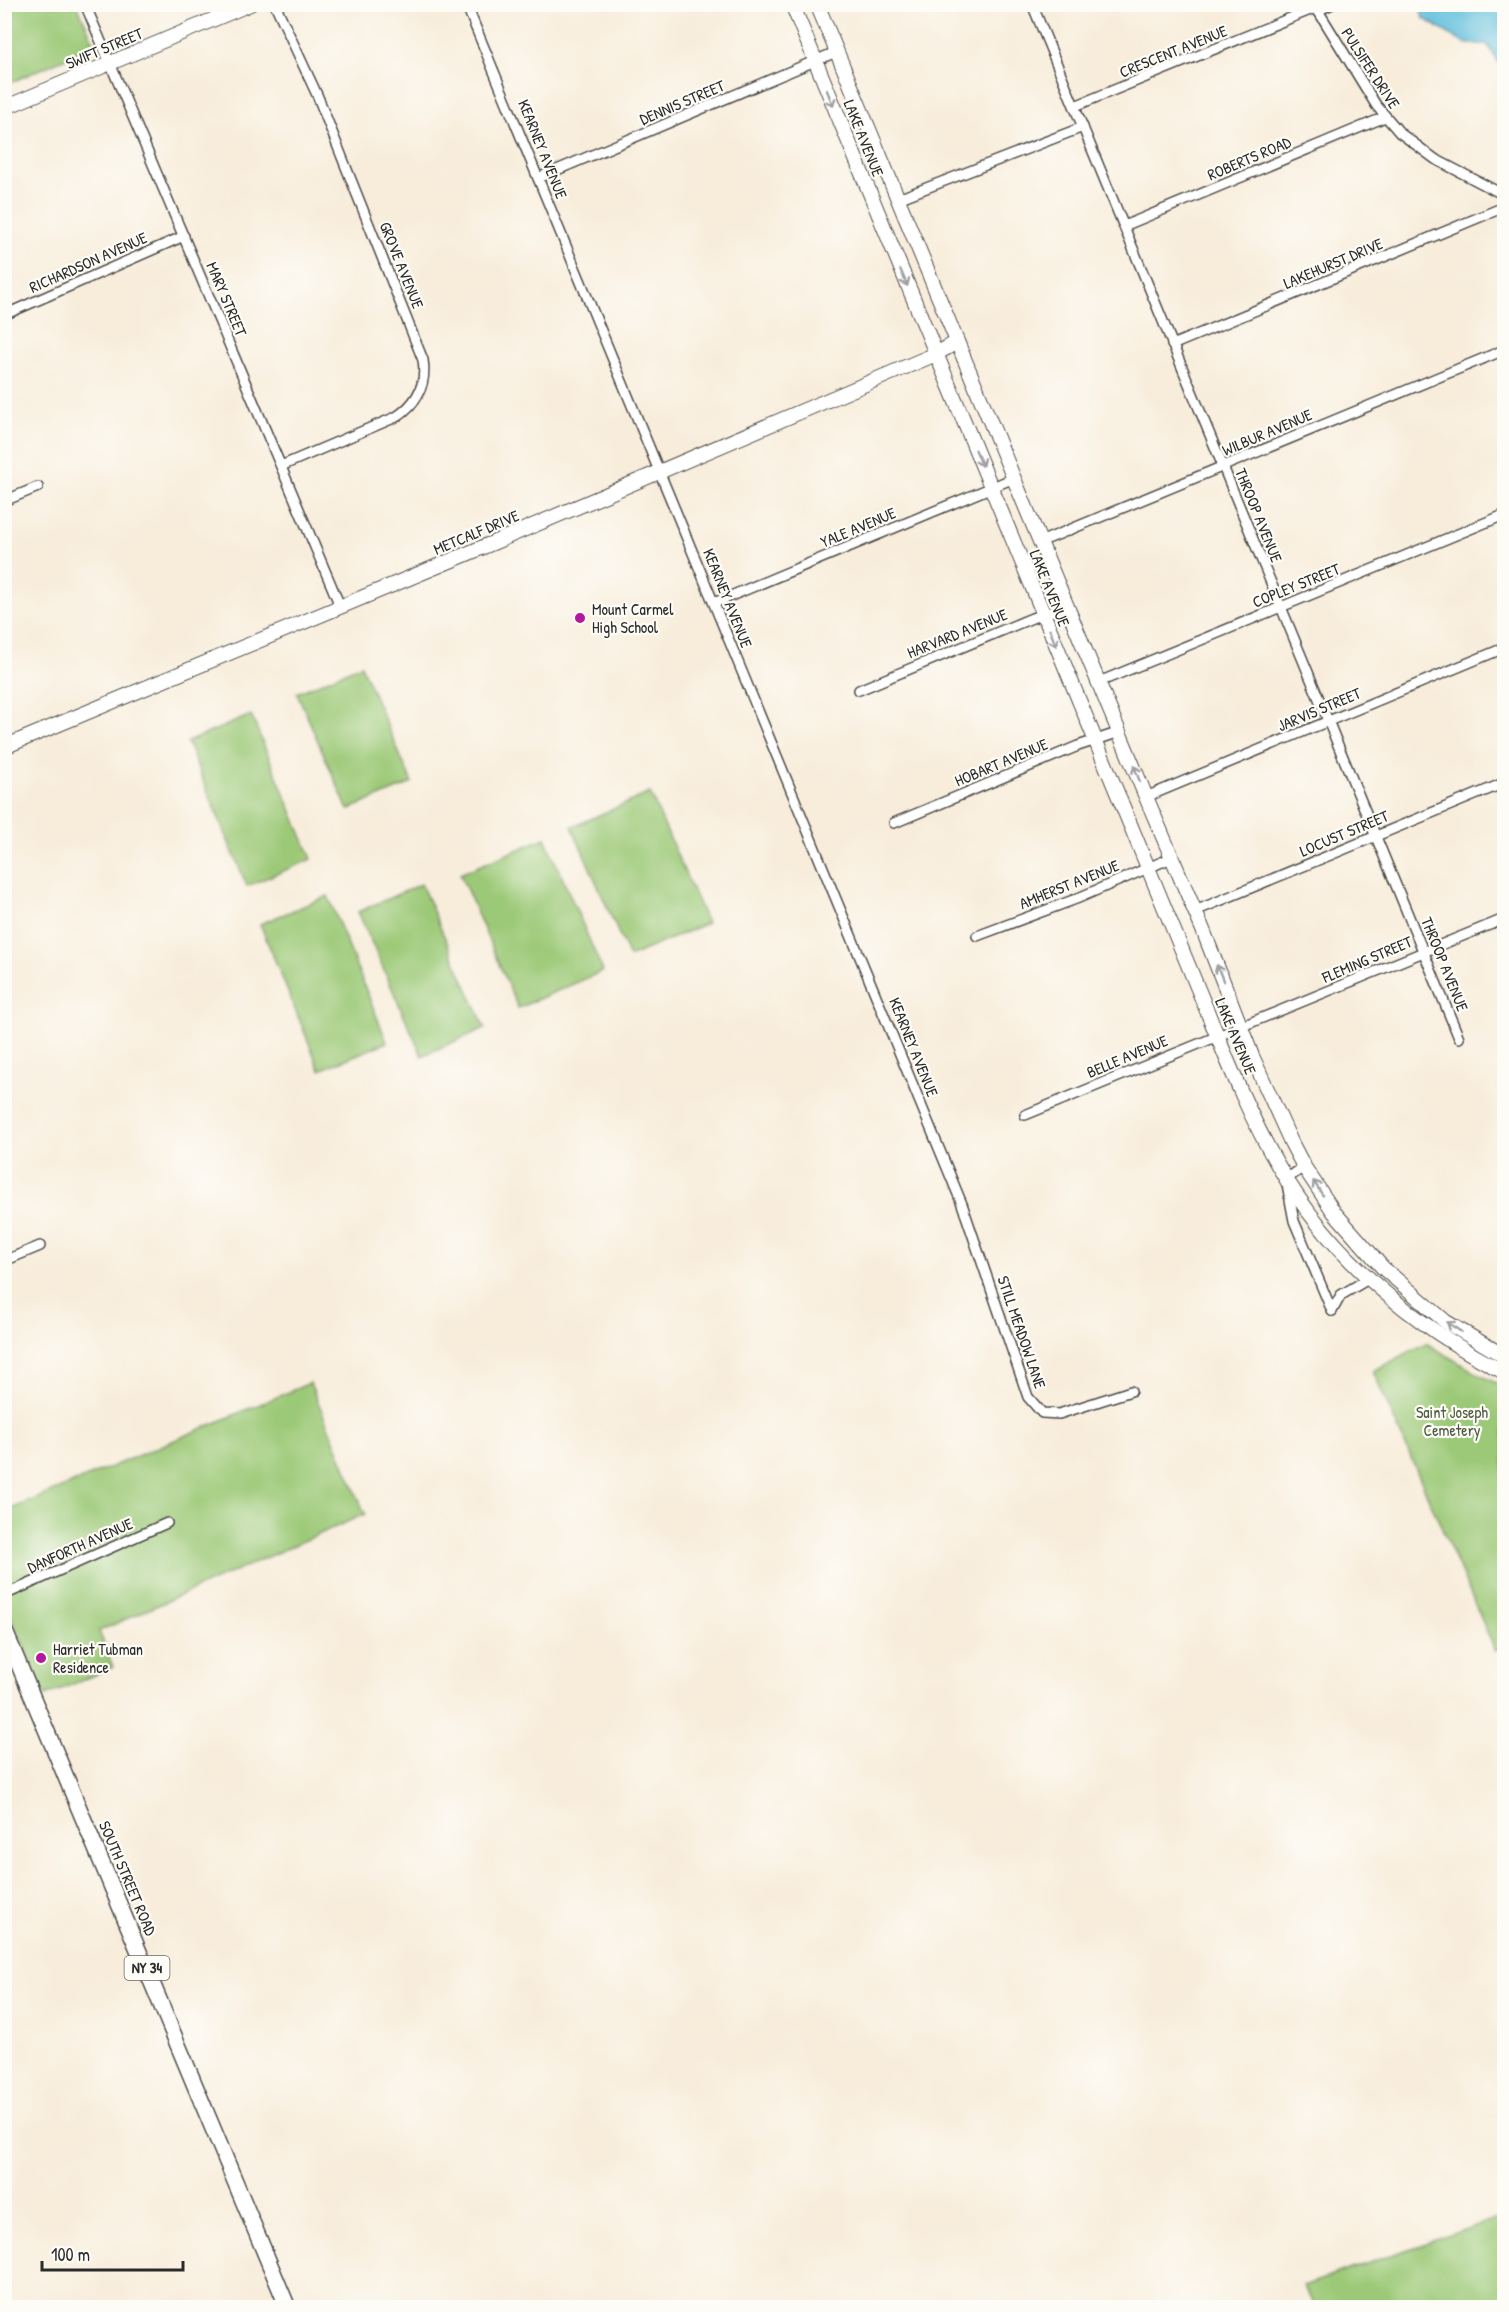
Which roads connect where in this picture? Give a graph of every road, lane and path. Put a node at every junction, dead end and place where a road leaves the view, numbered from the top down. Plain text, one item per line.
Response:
1 (85, 4) edge
2 (250, 4) edge
3 (275, 4) edge
4 (466, 4) edge
5 (792, 4) edge
6 (817, 4) edge
7 (1032, 4) edge
8 (1332, 4) edge
9 (1316, 8) edge
10 (836, 52) junction
11 (815, 61) junction
12 (110, 64) junction
13 (1075, 106) junction
14 (4, 108) edge
15 (1385, 117) junction
16 (1083, 127) junction
17 (538, 178) junction
18 (1504, 195) edge
19 (898, 199) junction
20 (1504, 207) edge
21 (1124, 226) junction
22 (184, 236) junction
23 (4, 315) edge
24 (957, 342) junction
25 (1172, 345) junction
26 (1504, 350) edge
27 (936, 354) junction
28 (281, 466) junction
29 (1223, 466) junction
30 (659, 471) junction
31 (1014, 478) junction
32 (38, 487) dead end
33 (991, 488) junction
34 (4, 501) edge
35 (1504, 515) edge
36 (1040, 542) junction
37 (714, 603) junction
38 (340, 606) junction
39 (1067, 606) junction
40 (1282, 607) junction
41 (1043, 615) junction
42 (1504, 648) edge
43 (1099, 682) junction
44 (859, 690) dead end
45 (1329, 721) junction
46 (1120, 732) junction
47 (1096, 740) junction
48 (4, 747) edge
49 (1504, 783) edge
50 (1146, 797) junction
51 (894, 823) dead end
52 (1377, 835) junction
53 (1171, 858) junction
54 (1148, 867) junction
55 (1195, 912) junction
56 (1504, 919) edge
57 (977, 936) dead end
58 (1423, 952) junction
59 (1241, 1027) junction
60 (1217, 1036) junction
61 (1459, 1038) dead end
62 (1025, 1115) dead end
63 (1305, 1167) junction
64 (1286, 1179) junction
65 (962, 1204) joint
66 (40, 1246) dead end
67 (4, 1261) edge
68 (1370, 1278) junction
69 (1504, 1356) edge
70 (1504, 1372) edge
71 (1131, 1391) dead end
72 (167, 1523) dead end
73 (4, 1595) edge
74 (4, 1629) edge
75 (288, 2307) edge

1 - 12 street, MARY STREET
2 - 12 main road, SWIFT STREET
3 - 28 street, GROVE AVENUE
4 - 17 street, KEARNEY AVENUE
5 - 11 main road, LAKE AVENUE
6 - 10 main road, LAKE AVENUE
7 - 13 street, THROOP AVENUE
8 - 9 street, CRESCENT AVENUE
9 - 13 street, CRESCENT AVENUE
9 - 15 street, PULSIFER DRIVE
10 - 11 street, DENNIS STREET
10 - 19 main road, LAKE AVENUE
11 - 17 street, DENNIS STREET
11 -> 27 main road, LAKE AVENUE
12 - 14 main road, SWIFT STREET
12 - 22 street, MARY STREET
13 - 16 street, THROOP AVENUE
15 - 18 street, PULSIFER DRIVE
15 - 21 street, ROBERTS ROAD
16 - 19 street
16 - 21 street, THROOP AVENUE
17 - 30 street, KEARNEY AVENUE
19 - 24 main road, LAKE AVENUE
20 - 25 street, LAKEHURST DRIVE
21 - 25 street, THROOP AVENUE
22 - 23 street, RICHARDSON AVENUE
22 - 28 street, MARY STREET
24 - 27 main road, METCALF DRIVE
24 - 31 main road, LAKE AVENUE
25 - 29 street, THROOP AVENUE
26 - 29 street, WILBUR AVENUE
27 - 30 main road, METCALF DRIVE
27 -> 33 main road, LAKE AVENUE
28 - 38 street, MARY STREET
29 - 36 street, WILBUR AVENUE
29 - 40 street, THROOP AVENUE
30 - 37 street, KEARNEY AVENUE
30 - 38 main road, METCALF DRIVE
31 - 33 street, YALE AVENUE
31 - 36 main road, LAKE AVENUE
32 - 34 street
33 - 37 street, YALE AVENUE
33 - 41 main road, LAKE AVENUE
35 - 40 street, COPLEY STREET
36 - 39 main road, LAKE AVENUE
37 - 65 street, KEARNEY AVENUE
38 - 48 main road, METCALF DRIVE
39 - 41 street, HARVARD AVENUE
39 - 43 main road, LAKE AVENUE
40 - 43 street, COPLEY STREET
40 - 45 street, THROOP AVENUE
41 - 44 street, HARVARD AVENUE
41 -> 47 main road, LAKE AVENUE
42 - 45 street, JARVIS STREET
43 - 46 main road, LAKE AVENUE
45 - 50 street, JARVIS STREET
45 - 52 street, THROOP AVENUE
46 - 47 street, HOBART AVENUE
50 -> 46 main road, LAKE AVENUE
47 - 51 street, HOBART AVENUE
47 - 54 main road, LAKE AVENUE
49 - 52 street, LOCUST STREET
50 - 53 main road, LAKE AVENUE
52 - 55 street, LOCUST STREET
52 - 58 street, THROOP AVENUE
53 - 54 street, AMHERST AVENUE
53 - 55 main road, LAKE AVENUE
54 - 57 street, AMHERST AVENUE
54 - 60 main road, LAKE AVENUE
59 -> 55 main road, LAKE AVENUE
56 - 58 street, FLEMING STREET
58 - 59 street, FLEMING STREET
58 - 61 street, THROOP AVENUE
59 - 60 street, BELLE AVENUE
59 - 63 main road, LAKE AVENUE
60 - 62 street, BELLE AVENUE
60 - 64 main road, LAKE AVENUE
63 - 64 street
69 -> 63 main road, LAKE AVENUE
64 - 68 main road, LAKE AVENUE
64 - 68 street, LAKE AVENUE
65 - 71 street, STILL MEADOW LANE
66 - 67 street
68 - 70 main road, LAKE AVENUE
72 - 73 street, DANFORTH AVENUE
74 - 75 main road, SOUTH STREET ROAD / NY 34

